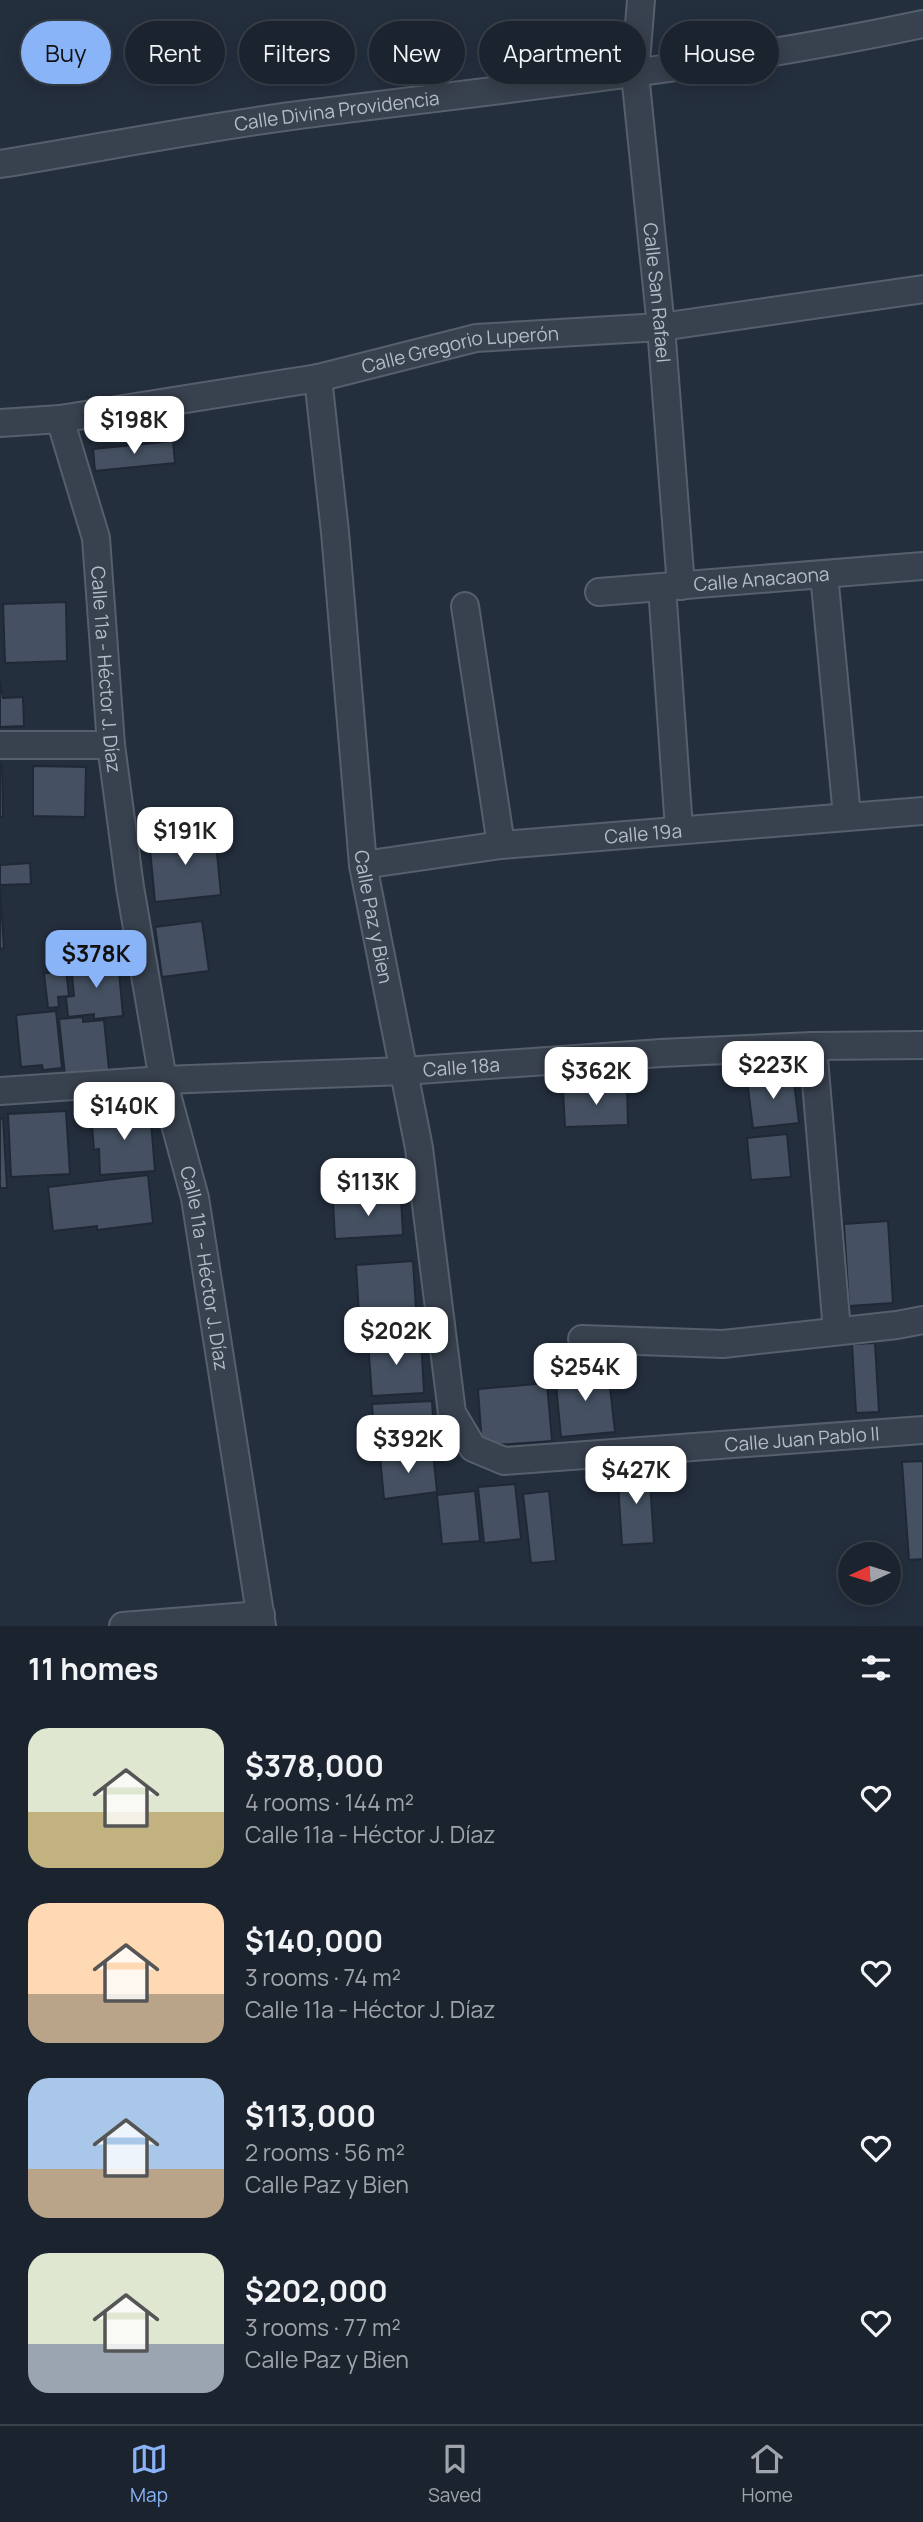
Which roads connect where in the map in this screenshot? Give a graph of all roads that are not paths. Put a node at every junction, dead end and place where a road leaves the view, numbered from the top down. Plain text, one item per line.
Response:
1 (641, 0) edge
2 (639, 21) edge
3 (923, 24) edge
4 (646, 72) edge
5 (552, 84) edge
6 (636, 84) edge
7 (0, 164) edge
8 (923, 289) edge
9 (661, 327) junction
10 (318, 378) junction
11 (60, 419) junction
12 (0, 423) edge
13 (923, 566) edge
14 (824, 574) junction
15 (671, 586) junction
16 (599, 592) dead end
17 (465, 606) dead end
18 (0, 745) edge
19 (111, 745) junction
20 (923, 811) edge
21 (847, 816) junction
22 (679, 829) junction
23 (501, 845) junction
24 (363, 865) junction
25 (923, 1045) edge
26 (813, 1046) junction
27 (404, 1071) junction
28 (163, 1080) junction
29 (0, 1091) edge
30 (923, 1320) edge
31 (837, 1331) junction
32 (582, 1339) dead end
33 (923, 1430) edge
34 (473, 1447) joint
35 (262, 1621) edge
36 (123, 1626) edge

1 - 2 street, Calle San Rafael
3 - 4 street, Calle Divina Providencia
5 - 7 street, Calle Divina Providencia
6 - 9 street, Calle San Rafael
8 - 9 street, Calle Gregorio Luperón
9 - 10 street, Calle Gregorio Luperón
9 - 15 street, Calle San Rafael
10 - 11 street, Calle Gregorio Luperón
10 - 24 street, Calle Paz y Bien
11 - 12 street, Calle Gregorio Luperón
11 - 19 street, Calle 11a - Héctor J. Díaz
13 - 14 street, Calle Anacaona
14 - 15 street, Calle Anacaona
14 - 21 street
15 - 16 street, Calle Anacaona
15 - 22 street, Calle San Rafael
17 - 23 street
18 - 19 street
19 - 28 street, Calle 11a - Héctor J. Díaz
20 - 21 street, Calle 19a
21 - 22 street, Calle 19a
22 - 23 street, Calle 19a
23 - 24 street, Calle 19a
24 - 27 street, Calle Paz y Bien
25 - 26 street, Calle 18a
26 - 27 street, Calle 18a
26 - 31 street
27 - 28 street, Calle 18a
27 - 34 street, Calle Paz y Bien
28 - 29 street, Calle 18a
28 - 35 street, Calle 11a - Héctor J. Díaz
30 - 31 street
31 - 32 street
33 - 34 street, Calle Juan Pablo II
35 - 36 street

